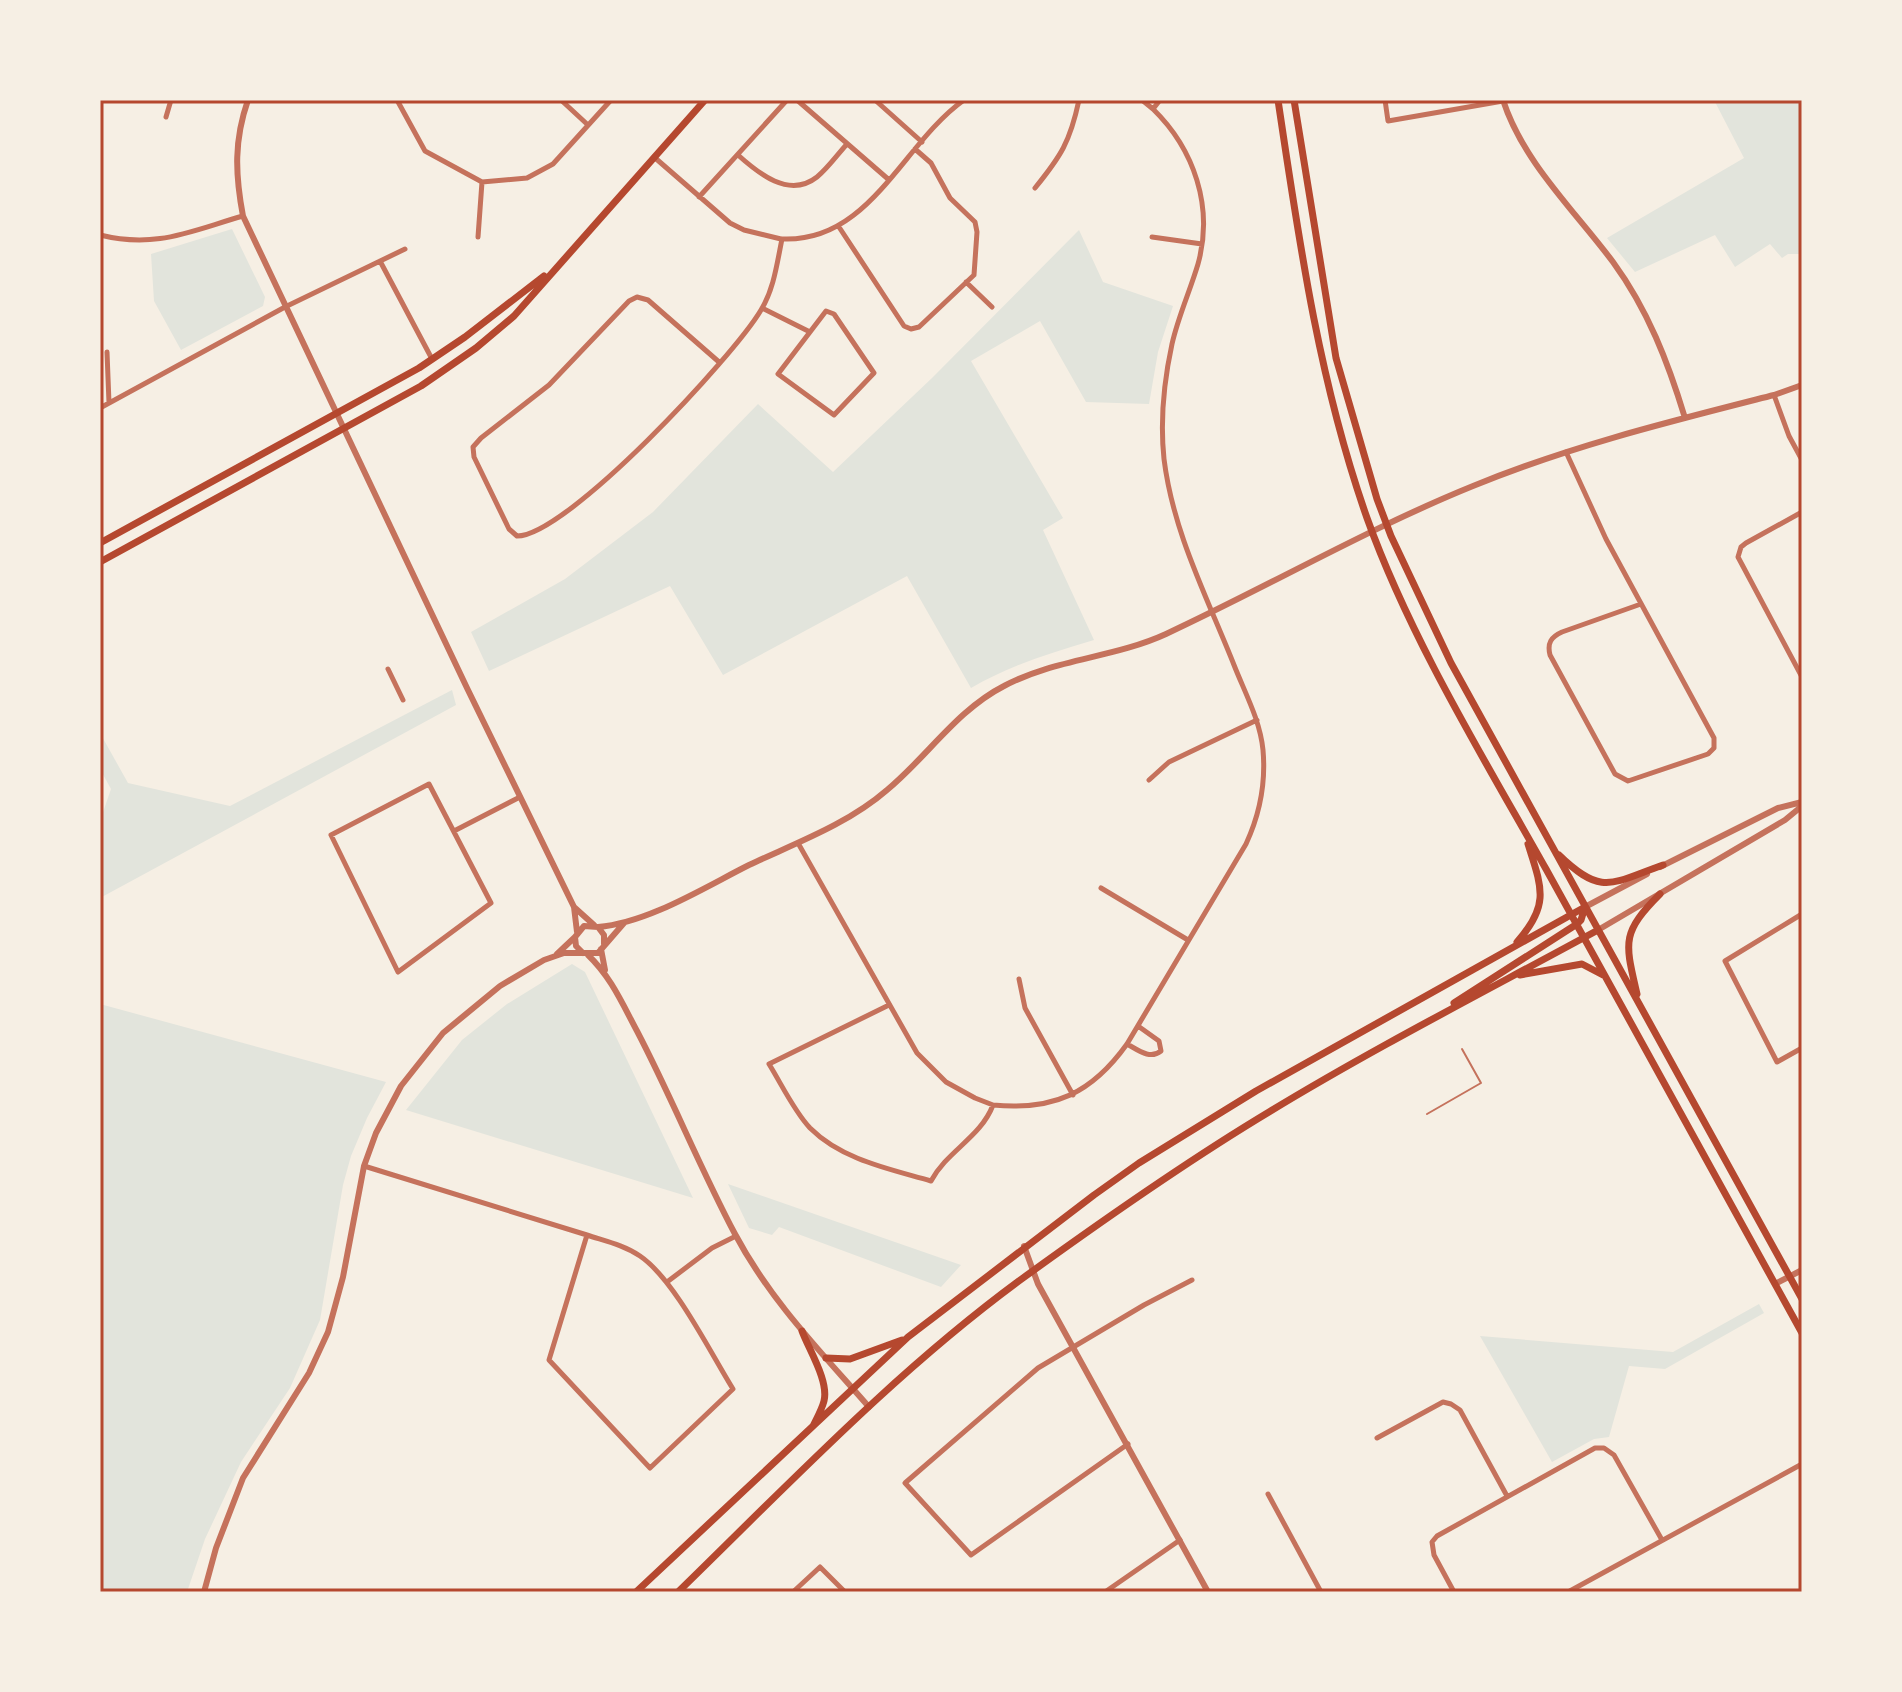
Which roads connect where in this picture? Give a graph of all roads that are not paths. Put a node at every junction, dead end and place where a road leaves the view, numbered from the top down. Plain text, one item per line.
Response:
1 (171, 100) edge
2 (248, 100) edge
3 (397, 100) edge
4 (561, 100) edge
5 (611, 100) edge
6 (705, 100) edge
7 (787, 100) edge
8 (797, 100) edge
9 (875, 100) edge
10 (964, 100) edge
11 (1079, 100) edge
12 (1142, 100) edge
13 (1160, 100) edge
14 (1278, 100) edge
15 (1294, 100) edge
16 (1385, 100) edge
17 (1503, 101) edge
18 (1153, 109) junction
19 (166, 117) dead end
20 (588, 125) junction
21 (922, 142) junction
22 (847, 144) junction
23 (915, 149) junction
24 (738, 155) junction
25 (654, 157) junction
26 (888, 179) junction
27 (482, 182) junction
28 (1035, 188) dead end
29 (699, 197) junction
30 (243, 216) junction
31 (839, 227) junction
32 (100, 235) edge
33 (478, 237) dead end
34 (1152, 237) dead end
35 (782, 239) junction
36 (1202, 244) junction
37 (405, 249) dead end
38 (380, 261) junction
39 (555, 267) junction
40 (966, 282) junction
41 (285, 307) junction
42 (992, 307) dead end
43 (762, 308) junction
44 (810, 332) junction
45 (107, 352) dead end
46 (432, 359) junction
47 (719, 362) junction
48 (1802, 385) edge
49 (1774, 395) junction
50 (109, 403) junction
51 (100, 408) edge
52 (337, 413) junction
53 (1685, 418) junction
54 (345, 427) junction
55 (1566, 452) junction
56 (1802, 460) edge
57 (1802, 512) edge
58 (1386, 524) junction
59 (1372, 530) junction
60 (100, 543) edge
61 (100, 562) edge
62 (1641, 604) junction
63 (1212, 610) junction
64 (388, 669) dead end
65 (1802, 677) edge
66 (403, 700) dead end
67 (1257, 720) junction
68 (1149, 780) dead end
69 (520, 797) junction
70 (1802, 804) edge
71 (1522, 827) junction
72 (454, 831) junction
73 (798, 842) junction
74 (1552, 848) junction
75 (1663, 865) junction
76 (1101, 888) dead end
77 (1660, 894) junction
78 (574, 907) junction
79 (1585, 907) junction
80 (1802, 914) edge
81 (1571, 915) junction
82 (625, 922) junction
83 (1577, 924) junction
84 (596, 926) junction
85 (1598, 930) junction
86 (576, 934) junction
87 (1584, 938) junction
88 (1188, 940) junction
89 (602, 947) junction
90 (1512, 947) junction
91 (586, 954) junction
92 (555, 956) junction
93 (605, 970) junction
94 (1510, 977) junction
95 (1605, 977) junction
96 (1019, 979) dead end
97 (1639, 1004) junction
98 (889, 1005) junction
99 (1138, 1026) junction
100 (1420, 1027) junction
101 (1127, 1044) junction
102 (1802, 1048) edge
103 (1462, 1049) dead end
104 (1073, 1095) junction
105 (993, 1105) junction
106 (1427, 1114) dead end
107 (364, 1166) junction
108 (587, 1235) junction
109 (736, 1236) junction
110 (1024, 1246) junction
111 (1802, 1270) edge
112 (1033, 1272) junction
113 (1790, 1277) junction
114 (1192, 1280) dead end
115 (667, 1282) junction
116 (1775, 1284) junction
117 (1802, 1299) edge
118 (802, 1331) junction
119 (1802, 1333) edge
120 (908, 1337) junction
121 (1074, 1347) junction
122 (826, 1358) junction
123 (854, 1390) junction
124 (869, 1407) junction
125 (813, 1428) junction
126 (1377, 1438) dead end
127 (1128, 1444) junction
128 (1802, 1464) edge
129 (1268, 1494) dead end
130 (1507, 1496) junction
131 (1180, 1540) junction
132 (1662, 1540) junction
133 (204, 1592) edge
134 (636, 1592) edge
135 (678, 1592) edge
136 (793, 1592) edge
137 (845, 1592) edge
138 (1105, 1592) edge
139 (1208, 1592) edge
140 (1321, 1592) edge
141 (1454, 1592) edge
142 (1568, 1592) edge

1 - 19 street
2 - 30 street
3 - 27 street
4 - 20 street
5 - 20 street
6 - 25 main road
7 - 24 street
8 - 22 street
9 - 21 street
10 - 21 street
11 - 28 street
12 - 18 street
13 - 18 street
14 - 59 main road
15 - 58 main road
16 - 17 street
17 - 53 street
18 - 36 street
20 - 27 street
21 - 23 street
22 - 24 street
22 - 26 street
23 - 26 street
23 - 40 street
24 - 29 street
25 - 29 street
25 - 39 main road
26 - 31 street
27 - 33 street
29 - 35 street
30 - 32 street
30 - 41 street
31 - 35 street
31 - 40 street
34 - 36 street
35 - 43 street
36 - 63 street
37 - 38 street
38 - 41 street
38 - 46 street
39 - 46 main road
39 - 54 main road
40 - 42 street
41 - 50 street
41 - 52 street
43 - 44 street
43 - 47 street
44 - 44 street
45 - 50 street
46 - 52 main road
47 - 47 street
48 - 49 street
49 - 53 street
49 - 56 street
50 - 51 street
52 - 54 street
52 - 60 main road
53 - 55 street
54 - 61 main road
54 - 69 street
55 - 58 street
55 - 62 street
57 - 65 street
58 - 59 street
58 - 74 main road
59 - 63 street
59 - 71 main road
62 - 62 street
63 - 67 street
63 - 73 street
64 - 66 street
67 - 68 street
67 - 88 street
69 - 72 street
69 - 78 street
70 - 75 street
70 - 77 street
71 - 81 main road
71 - 90 main road
72 - 72 street
73 - 82 street
73 - 98 street
74 - 75 main road
74 - 79 main road
75 - 79 street
76 - 88 street
77 - 85 street
77 - 97 main road
78 - 84 street
78 - 86 street
79 - 81 main road
79 - 83 main road
79 - 85 main road
80 - 102 street
81 - 83 main road
81 - 90 main road
82 - 84 street
82 - 89 street
83 - 87 main road
83 - 100 main road
84 - 86 street
84 - 89 street
85 - 87 main road
85 - 97 main road
86 - 91 street
86 - 92 street
87 - 94 main road
87 - 95 main road
88 - 99 street
89 - 91 street
89 - 93 street
90 - 110 main road
91 - 92 street
91 - 93 street
92 - 107 street
93 - 109 street
94 - 95 main road
94 - 100 main road
95 - 116 main road
96 - 104 street
97 - 113 main road
98 - 105 street
98 - 105 street
99 - 101 street
99 - 101 street
100 - 112 main road
101 - 104 street
103 - 106 lane
104 - 105 street
107 - 108 street
107 - 133 street
108 - 115 street
108 - 115 street
109 - 115 street
109 - 118 street
110 - 112 street
110 - 120 main road
111 - 113 street
112 - 121 street
112 - 124 main road
113 - 116 street
113 - 117 main road
114 - 121 street
116 - 119 main road
118 - 122 street
118 - 125 main road
120 - 122 main road
120 - 123 main road
121 - 127 street
121 - 127 street
122 - 123 street
123 - 124 street
123 - 125 main road
124 - 135 main road
125 - 134 main road
126 - 130 street
127 - 131 street
128 - 132 street
129 - 140 street
130 - 132 street
130 - 141 street
131 - 138 street
131 - 139 street
132 - 142 street
136 - 137 street

